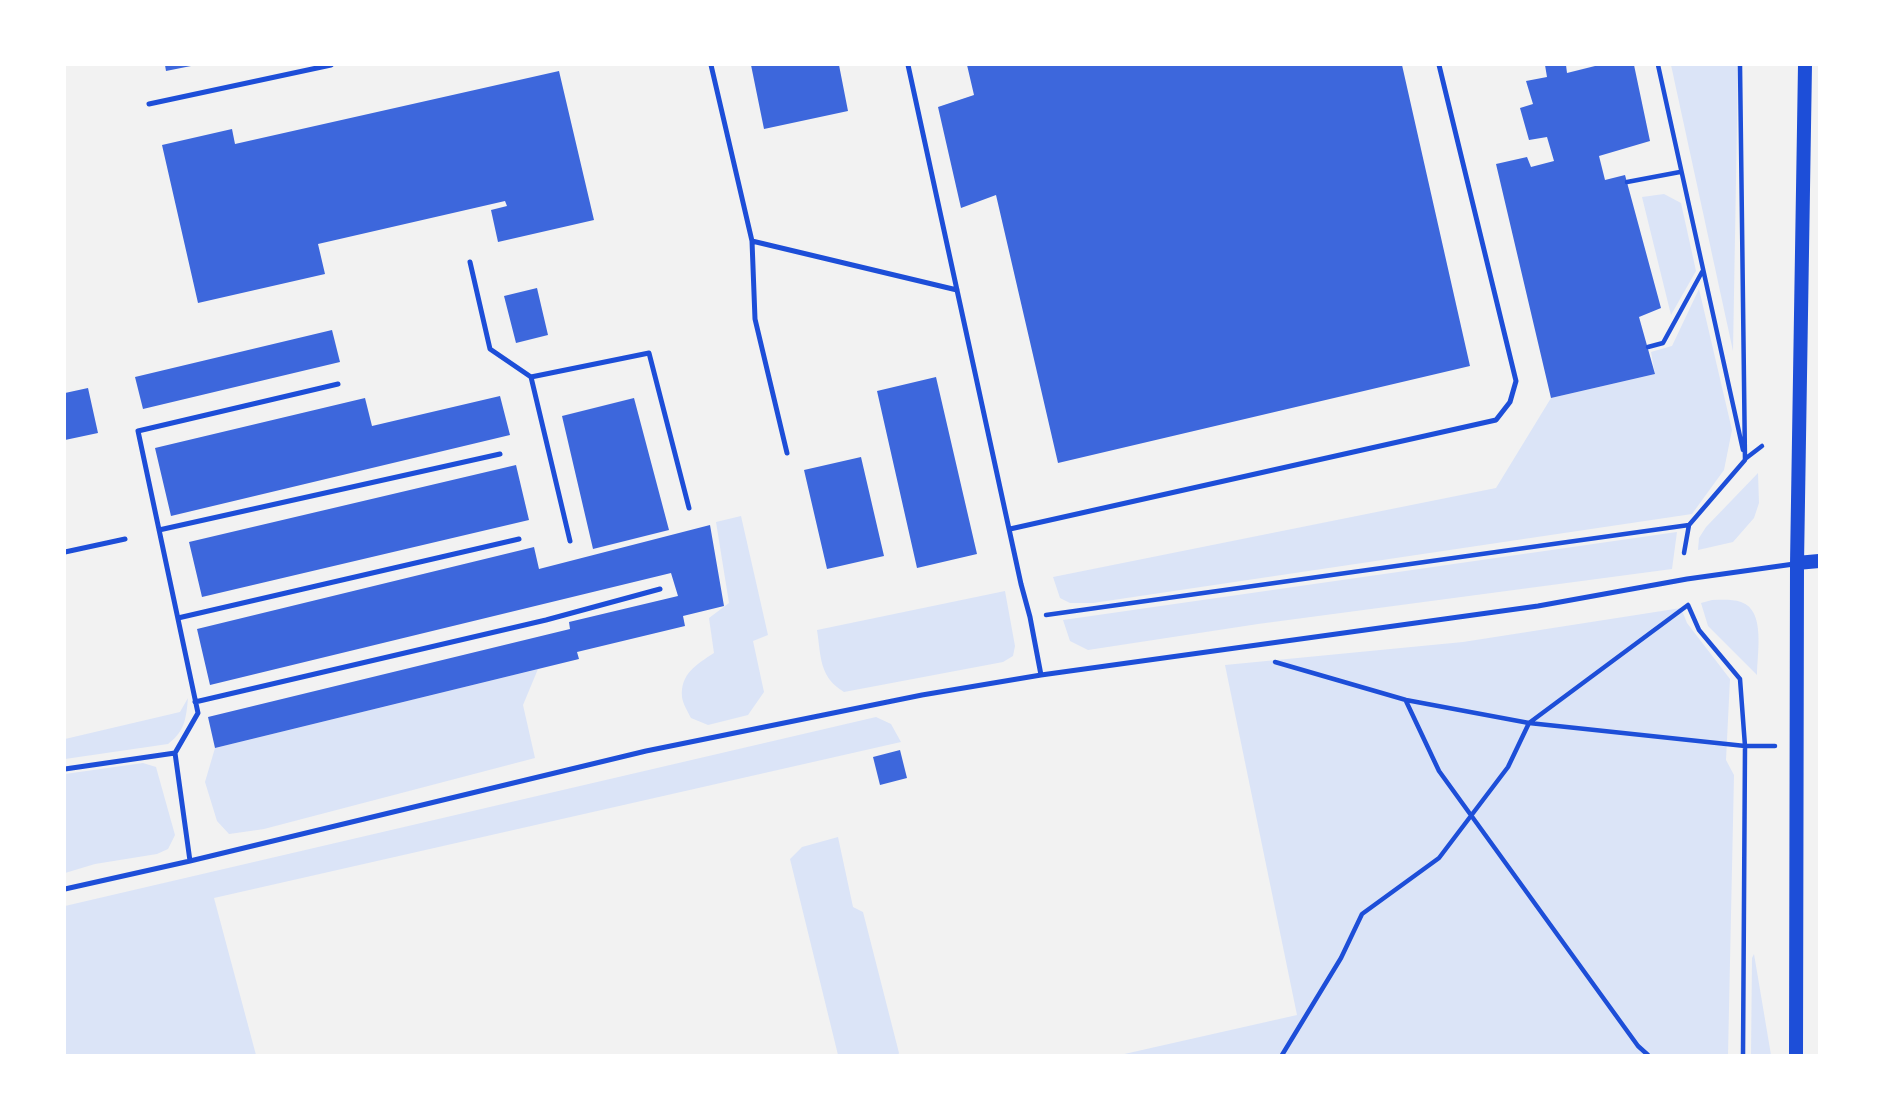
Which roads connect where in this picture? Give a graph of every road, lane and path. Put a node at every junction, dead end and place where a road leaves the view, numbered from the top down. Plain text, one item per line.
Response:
1 (331, 65) edge
2 (711, 65) edge
3 (908, 65) edge
4 (1439, 65) edge
5 (1658, 65) edge
6 (1740, 65) edge
7 (1805, 65) edge
8 (149, 104) dead end
9 (1680, 172) junction
10 (1627, 182) dead end
11 (752, 241) junction
12 (470, 262) dead end
13 (1703, 271) junction
14 (957, 290) junction
15 (1648, 347) dead end
16 (531, 377) junction
17 (338, 384) dead end
18 (1762, 446) dead end
19 (787, 453) dead end
20 (500, 454) dead end
21 (1745, 460) junction
22 (689, 508) dead end
23 (1689, 525) junction
24 (1010, 529) junction
25 (159, 530) junction
26 (125, 539) dead end
27 (519, 539) dead end
28 (570, 541) dead end
29 (65, 552) edge
30 (1684, 553) dead end
31 (1819, 561) edge
32 (1797, 563) junction
33 (660, 589) dead end
34 (1030, 617) junction
35 (178, 618) junction
36 (1268, 660) dead end
37 (1041, 676) junction
38 (1406, 701) junction
39 (195, 702) junction
40 (1529, 723) junction
41 (1745, 746) junction
42 (1797, 746) junction
43 (175, 753) junction
44 (65, 769) edge
45 (1472, 814) junction
46 (190, 861) junction
47 (65, 889) edge
48 (1282, 1055) edge
49 (1648, 1055) edge
50 (1743, 1055) edge
51 (1796, 1055) edge

1 - 8 lane
2 - 11 lane
3 - 14 lane
4 - 24 lane
5 - 9 path
6 - 21 path
7 - 32 main road
9 - 10 path
9 - 13 path
11 - 14 lane
11 - 19 lane
12 - 16 lane
13 - 15 path
13 - 21 path
14 - 24 lane
16 - 22 lane
16 - 28 lane
17 - 25 lane
18 - 21 path
20 - 25 lane
21 - 23 path
23 - 30 path
23 - 34 path
24 - 34 lane
25 - 35 lane
26 - 29 lane
27 - 35 lane
31 - 32 main road
32 - 37 lane
32 - 42 main road
33 - 39 lane
34 - 37 lane
35 - 39 lane
36 - 38 path
37 - 46 lane
38 - 40 path
38 - 45 path
39 - 43 lane
40 - 41 path
40 - 41 path
40 - 45 path
41 - 42 path
41 - 50 path
42 - 51 main road
43 - 44 lane
43 - 46 lane
45 - 48 path
45 - 49 path
46 - 47 lane

